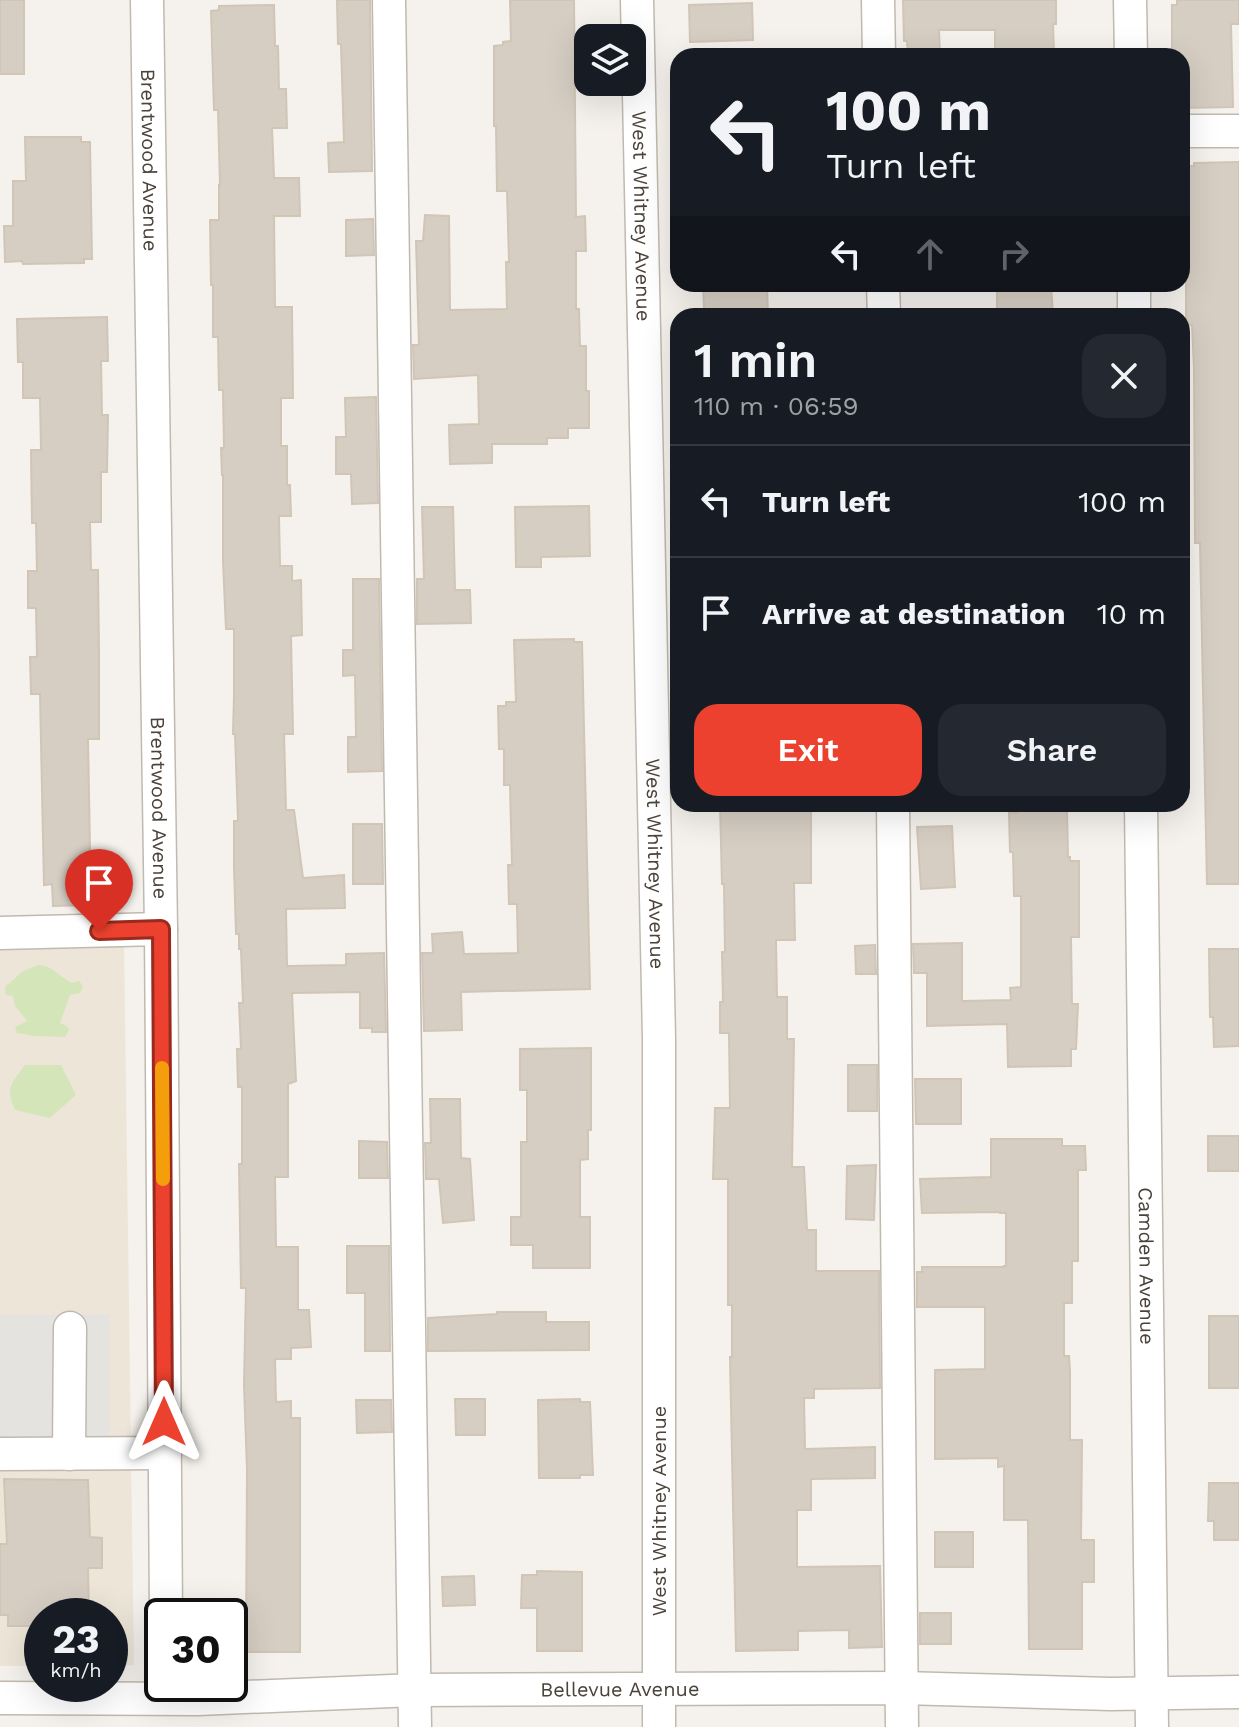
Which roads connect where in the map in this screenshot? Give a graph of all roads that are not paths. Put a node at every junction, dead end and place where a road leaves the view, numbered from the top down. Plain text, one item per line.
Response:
1 (147, 0) edge
2 (389, 0) edge
3 (637, 0) edge
4 (878, 0) edge
5 (1130, 0) edge
6 (879, 48) edge
7 (1131, 48) edge
8 (1190, 131) edge
9 (1239, 131) edge
10 (893, 812) edge
11 (1141, 812) edge
12 (161, 929) junction
13 (0, 933) edge
14 (70, 1328) dead end
15 (165, 1453) junction
16 (0, 1454) edge
17 (69, 1454) junction
18 (166, 1598) edge
19 (902, 1688) junction
20 (659, 1689) junction
21 (415, 1690) junction
22 (1239, 1692) edge
23 (1152, 1694) junction
24 (0, 1698) edge
25 (167, 1703) edge
26 (415, 1727) edge
27 (659, 1727) edge
28 (902, 1727) edge
29 (1152, 1727) edge

1 - 12 street, Brentwood Avenue
2 - 21 street
3 - 20 street, West Whitney Avenue
4 - 6 street
5 - 7 street
8 - 9 street
10 - 19 street
11 - 23 street, Camden Avenue
12 - 13 street
12 - 15 street, Brentwood Avenue
14 - 17 street
15 - 17 street
15 - 18 street, Brentwood Avenue
16 - 17 street
19 - 20 street, Bellevue Avenue
19 - 23 street, Bellevue Avenue
19 - 28 street
20 - 21 street, Bellevue Avenue
20 - 27 street, West Whitney Avenue
21 - 25 street, Bellevue Avenue
21 - 26 street
22 - 23 street, Bellevue Avenue
23 - 29 street, Camden Avenue
24 - 25 street, Bellevue Avenue

